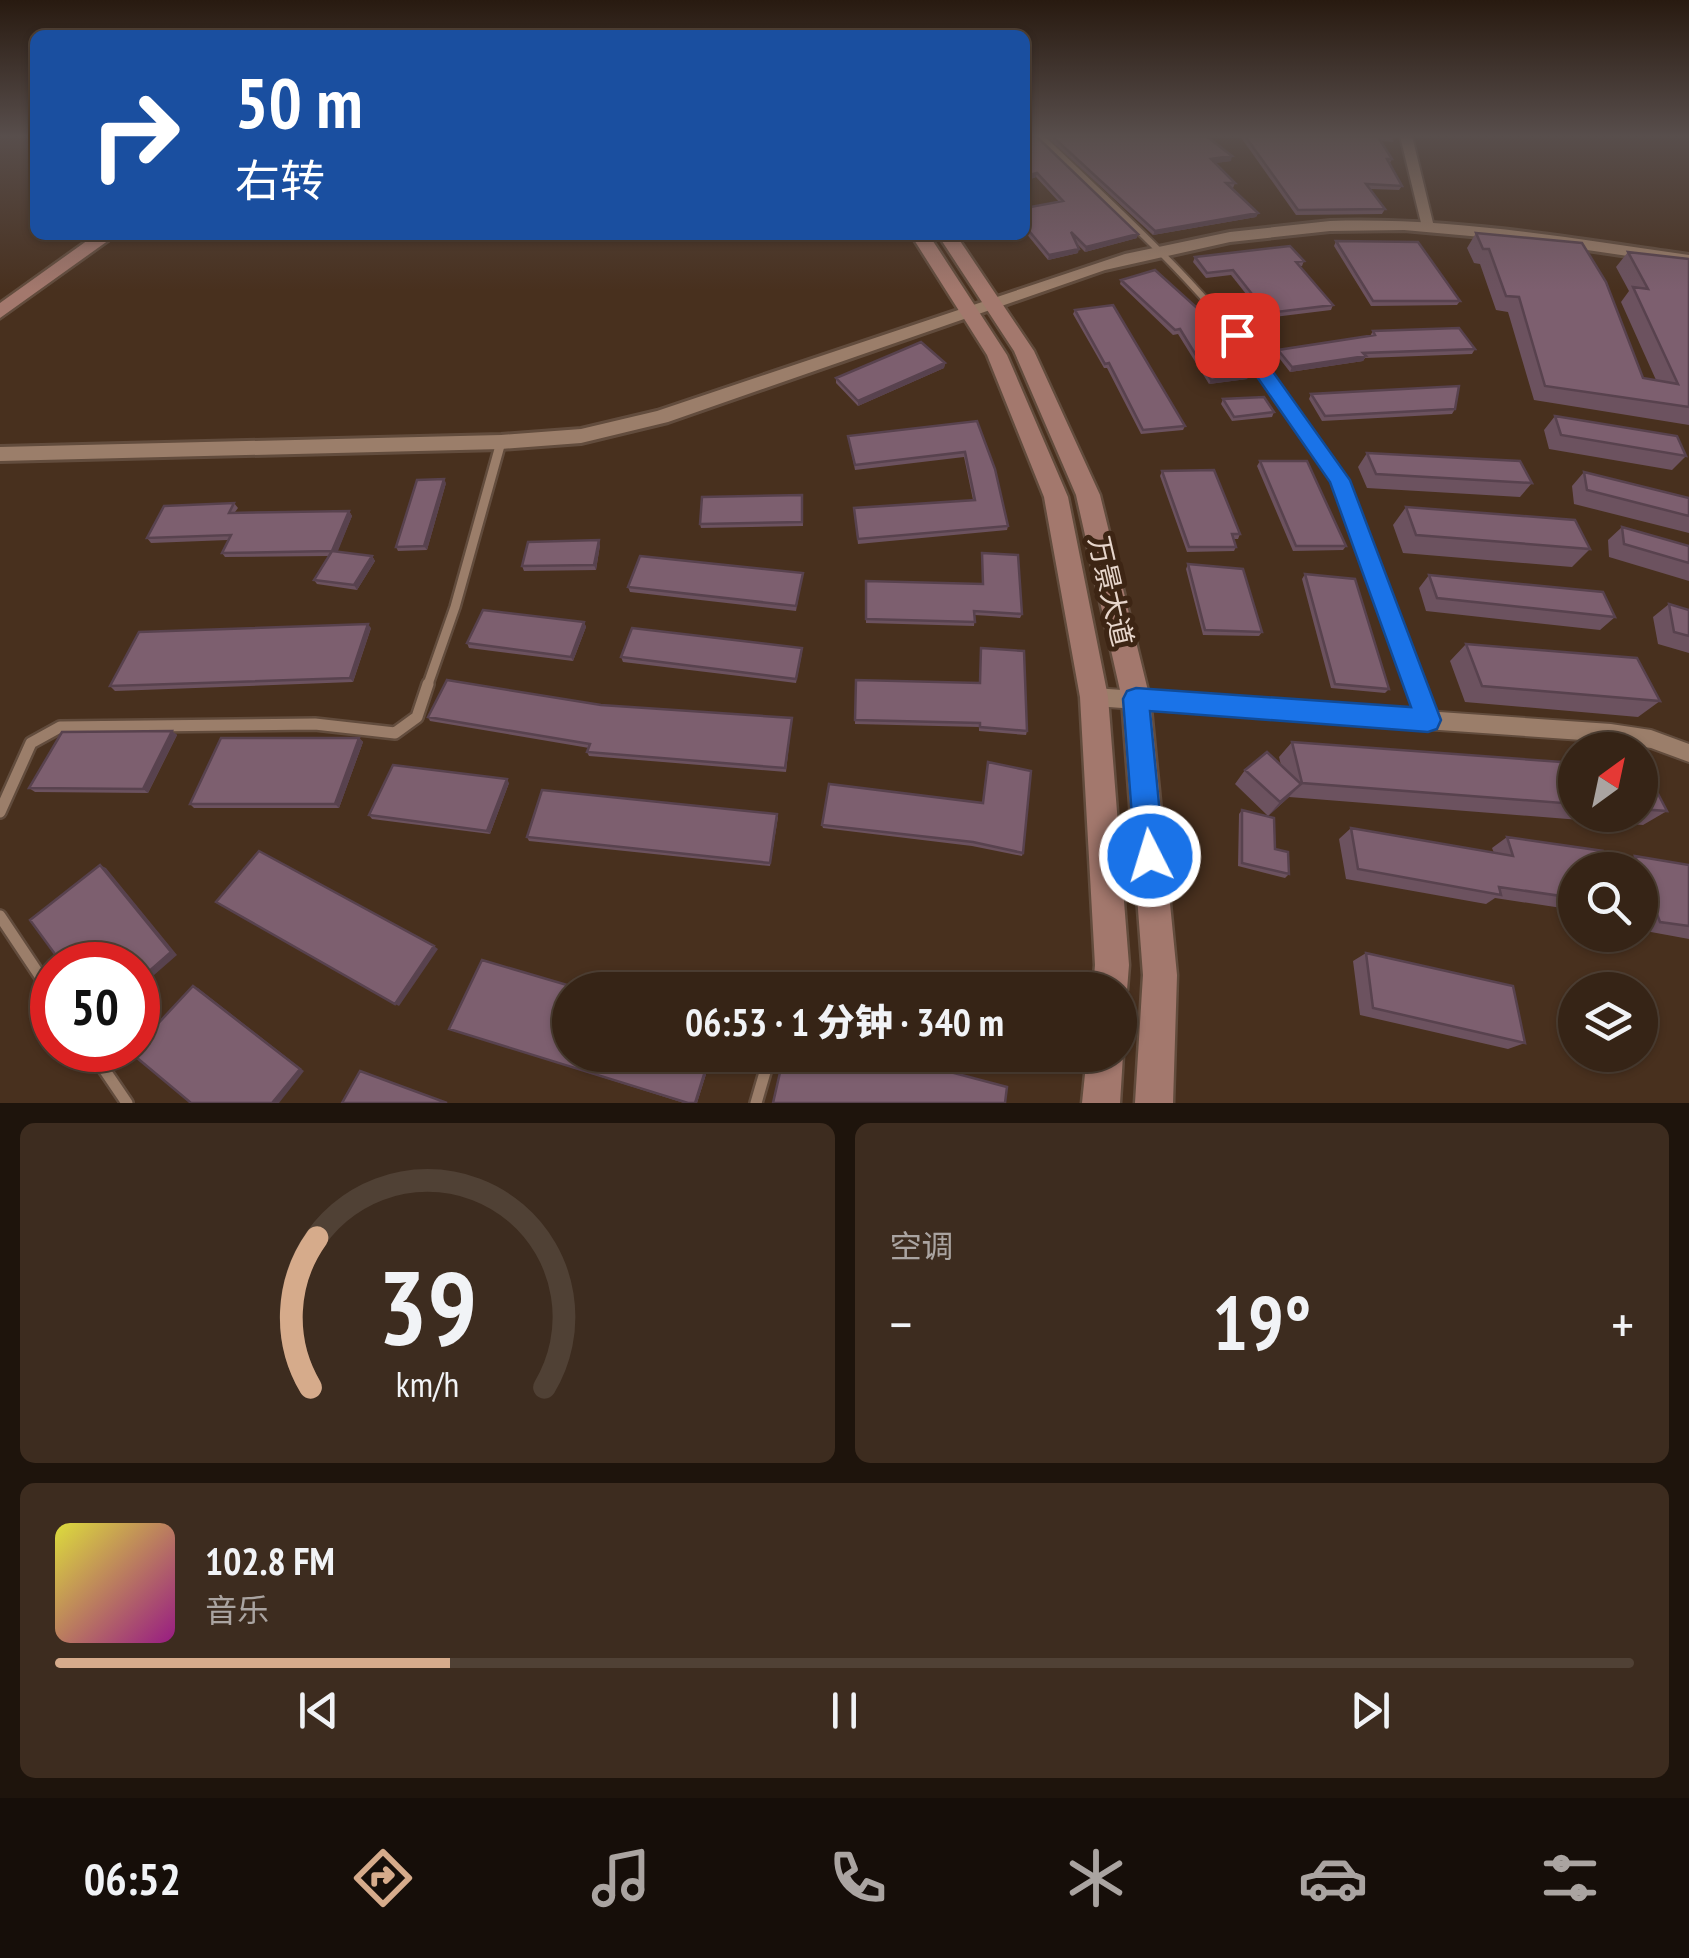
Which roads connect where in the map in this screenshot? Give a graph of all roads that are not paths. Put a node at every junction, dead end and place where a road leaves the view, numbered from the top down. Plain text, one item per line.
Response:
1 (1093, 187) edge
2 (1418, 187) edge
3 (1428, 227) junction
4 (101, 240) edge
5 (924, 240) edge
6 (949, 240) edge
7 (1158, 251) junction
8 (1689, 260) edge
9 (982, 307) junction
10 (0, 312) edge
11 (501, 442) junction
12 (0, 454) edge
13 (1094, 697) junction
14 (1136, 699) junction
15 (1428, 720) junction
16 (1689, 753) edge
17 (0, 812) edge
18 (0, 916) edge
19 (30, 961) edge
20 (1111, 972) edge
21 (106, 1072) edge
22 (765, 1072) edge
23 (1104, 1072) edge
24 (127, 1103) edge
25 (756, 1103) edge
26 (1102, 1103) edge
27 (1154, 1103) edge

1 - 7 lane
2 - 3 street
3 - 7 street
3 - 8 street
4 - 10 main road
5 - 9 main road, 万景大道
6 - 9 main road, 万景大道
7 - 9 street
7 - 15 lane
9 - 11 street
9 - 13 main road, 万景大道
9 - 14 main road, 万景大道
11 - 12 street
11 - 17 lane
13 - 14 street
13 - 20 main road, 万景大道
14 - 15 street
14 - 27 main road, 万景大道
15 - 16 street
18 - 19 lane
21 - 24 lane
22 - 25 lane
23 - 26 main road

